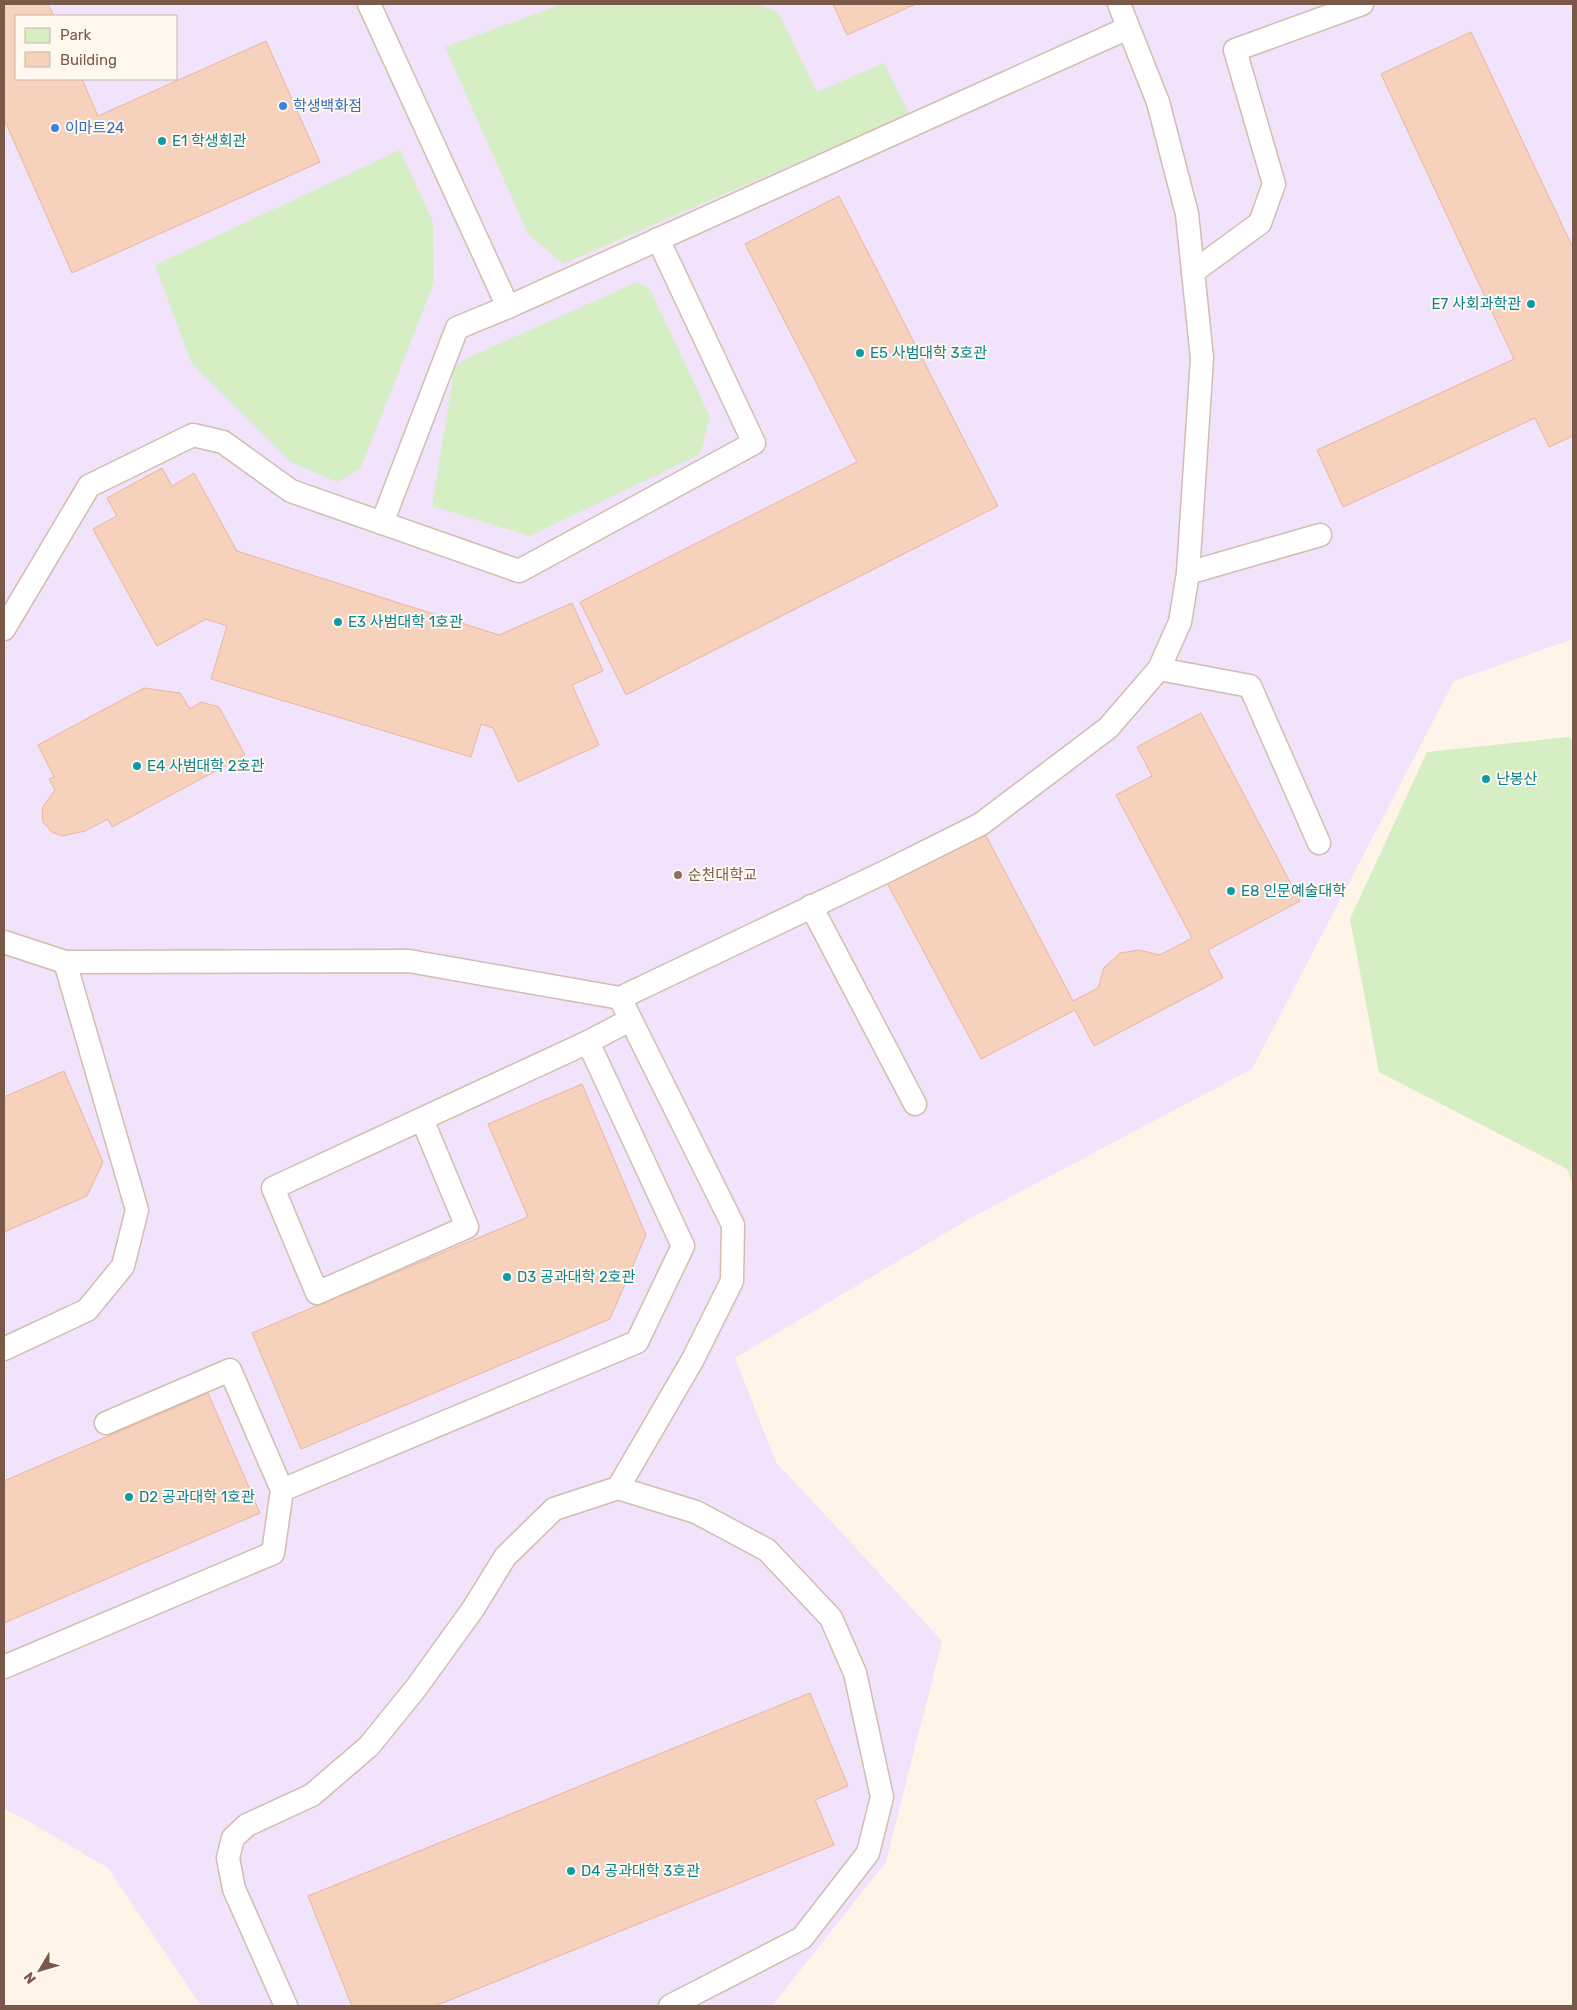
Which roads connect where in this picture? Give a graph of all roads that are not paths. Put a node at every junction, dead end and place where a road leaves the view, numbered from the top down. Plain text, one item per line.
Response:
1 (369, 4) edge
2 (1119, 4) edge
3 (1362, 4) edge
4 (1128, 28) junction
5 (658, 239) junction
6 (1193, 272) junction
7 (508, 307) junction
8 (382, 523) junction
9 (1320, 535) dead end
10 (1188, 573) junction
11 (4, 629) edge
12 (1159, 670) junction
13 (1319, 843) dead end
14 (811, 906) junction
15 (4, 942) edge
16 (65, 962) junction
17 (620, 998) junction
18 (630, 1020) junction
19 (588, 1042) junction
20 (914, 1104) dead end
21 (422, 1119) junction
22 (4, 1349) edge
23 (106, 1423) dead end
24 (618, 1488) junction
25 (282, 1490) junction
26 (4, 1667) edge
27 (286, 2006) edge
28 (670, 2006) edge

1 - 7 lane
2 - 4 lane
3 - 6 lane
4 - 5 lane
4 - 6 lane
5 - 7 lane
5 - 8 lane
6 - 10 lane
7 - 8 lane
8 - 11 lane
9 - 10 lane
10 - 12 lane
12 - 13 lane
12 - 14 lane
14 - 17 lane
14 - 20 lane
15 - 16 lane
16 - 17 lane
16 - 22 lane
17 - 18 lane
18 - 19 lane
18 - 24 lane
19 - 21 lane
19 - 25 lane
21 - 21 lane
23 - 25 lane
24 - 27 lane
24 - 28 lane
25 - 26 lane

